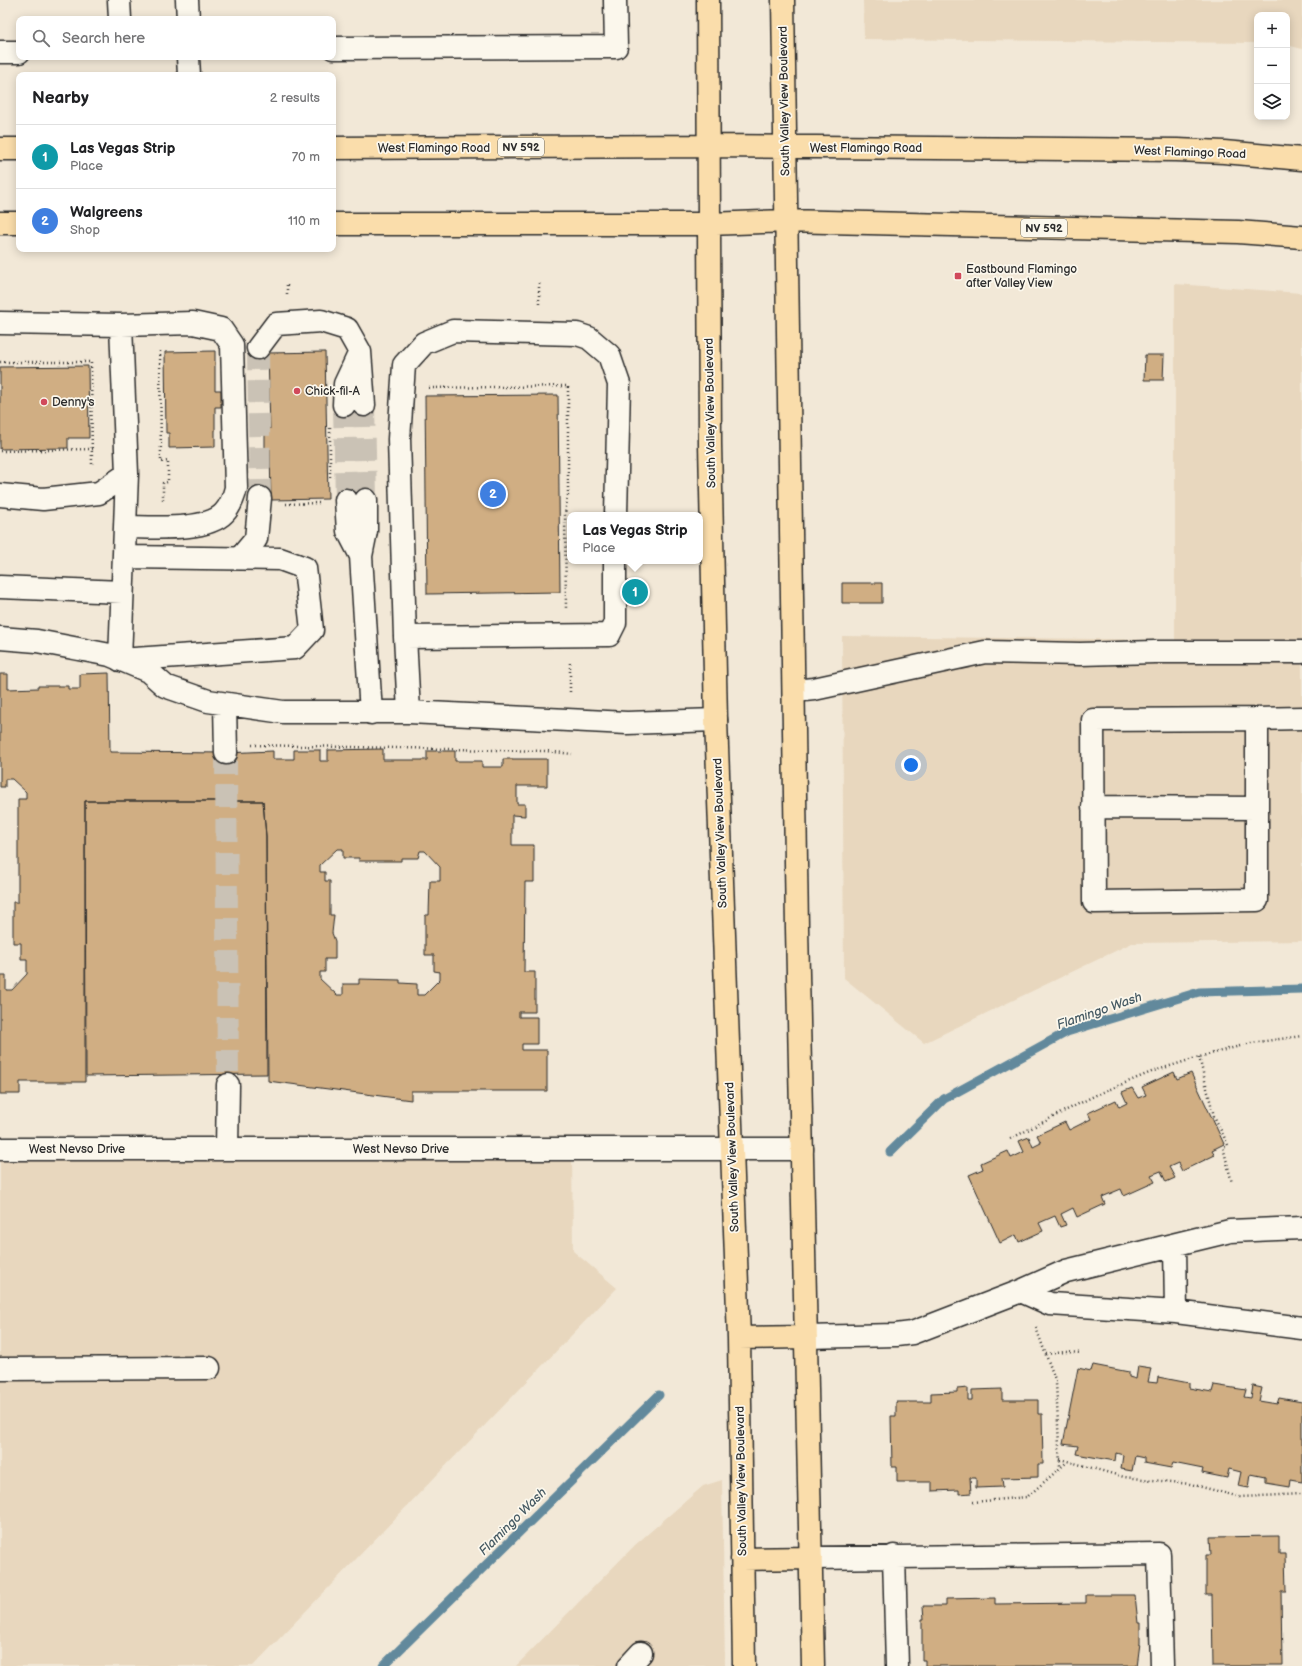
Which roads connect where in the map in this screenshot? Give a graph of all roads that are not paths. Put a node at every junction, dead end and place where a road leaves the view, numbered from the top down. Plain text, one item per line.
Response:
1 (119, 0) edge
2 (187, 0) edge
3 (615, 0) edge
4 (708, 0) edge
5 (783, 0) edge
6 (120, 16) edge
7 (188, 16) edge
8 (336, 48) edge
9 (0, 52) edge
10 (16, 52) edge
11 (188, 60) edge
12 (189, 72) edge
13 (709, 146) junction
14 (785, 147) junction
15 (336, 148) edge
16 (0, 149) edge
17 (16, 149) edge
18 (1302, 160) edge
19 (786, 222) junction
20 (0, 223) edge
21 (16, 223) edge
22 (336, 224) edge
23 (709, 224) junction
24 (1302, 236) edge
25 (0, 323) edge
26 (121, 325) junction
27 (258, 348) tunnel mouth
28 (354, 405) tunnel mouth
29 (127, 474) junction
30 (0, 495) edge
31 (347, 496) tunnel mouth
32 (260, 498) tunnel mouth
33 (616, 512) edge
34 (125, 527) junction
35 (124, 557) junction
36 (240, 558) junction
37 (615, 564) edge
38 (0, 587) edge
39 (122, 592) junction
40 (405, 637) junction
41 (0, 638) edge
42 (1302, 652) edge
43 (120, 660) junction
44 (794, 691) junction
45 (225, 704) junction
46 (409, 712) junction
47 (371, 713) junction
48 (1302, 718) edge
49 (1257, 719) junction
50 (716, 720) junction
51 (226, 749) tunnel mouth
52 (1093, 807) junction
53 (1257, 808) junction
54 (228, 1085) tunnel mouth
55 (0, 1149) edge
56 (227, 1149) junction
57 (731, 1149) junction
58 (802, 1149) junction
59 (1302, 1228) edge
60 (1175, 1245) junction
61 (1021, 1291) junction
62 (1176, 1312) junction
63 (1302, 1328) edge
64 (806, 1337) junction
65 (739, 1338) junction
66 (209, 1368) dead end
67 (0, 1369) edge
68 (894, 1556) junction
69 (811, 1558) junction
70 (742, 1559) junction
71 (744, 1666) edge
72 (813, 1666) edge
73 (897, 1666) edge
74 (1162, 1666) edge

1 - 6 street
2 - 7 street
3 - 8 street
4 - 13 main road, South Valley View Boulevard
5 - 14 main road, South Valley View Boulevard
9 - 10 street
11 - 12 street
13 - 14 main road, West Flamingo Road / NV 592
13 - 15 main road, West Flamingo Road / NV 592
13 - 23 main road, South Valley View Boulevard
14 - 18 main road, West Flamingo Road / NV 592
14 - 19 main road, South Valley View Boulevard
16 - 17 main road
19 - 23 main road, NV 592
19 - 24 main road, NV 592
19 - 44 main road, South Valley View Boulevard
20 - 21 main road
22 - 23 main road, NV 592
23 - 50 main road, South Valley View Boulevard
25 - 26 street
26 - 29 street
26 - 34 street
27 - 28 street
29 - 30 street
29 - 34 street
31 - 47 street
32 - 36 street
33 - 40 street
34 - 35 street
35 - 36 street
35 - 39 street
36 - 43 street
37 - 40 street
38 - 39 street
39 - 43 street
40 - 46 street
41 - 43 street
42 - 44 street
43 - 45 street
44 - 58 main road, South Valley View Boulevard
45 - 47 street
45 - 51 street
46 - 47 street
46 - 50 street
48 - 49 street
49 - 52 street
49 - 53 street
50 - 57 main road, South Valley View Boulevard
52 - 53 street
52 - 53 street
54 - 56 street
55 - 56 street, West Nevso Drive
56 - 57 street, West Nevso Drive
57 - 58 street, West Nevso Drive
57 - 65 main road, South Valley View Boulevard
58 - 64 main road, South Valley View Boulevard
59 - 60 street
60 - 61 street
60 - 62 street
61 - 62 street
61 - 64 street
62 - 63 street
64 - 65 main road
64 - 69 main road, South Valley View Boulevard
65 - 70 main road, South Valley View Boulevard
66 - 67 street
68 - 69 street
68 - 73 street
68 - 74 street
69 - 70 main road
69 - 72 main road, South Valley View Boulevard
70 - 71 main road, South Valley View Boulevard

